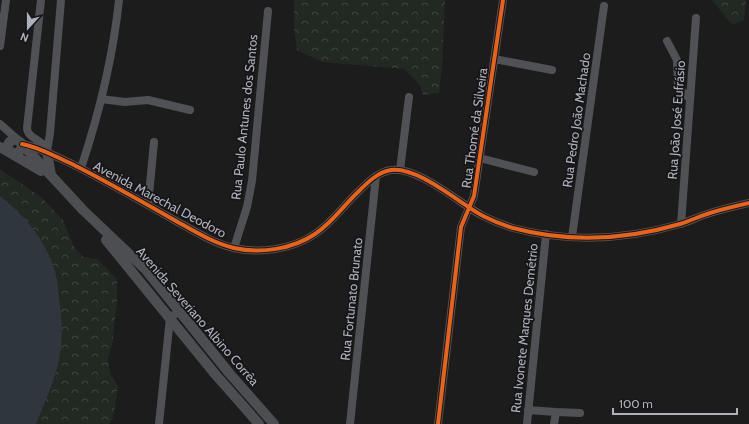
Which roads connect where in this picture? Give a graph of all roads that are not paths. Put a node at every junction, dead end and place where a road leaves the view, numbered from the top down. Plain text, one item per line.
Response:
1 (6, 0) edge
2 (41, 0) edge
3 (62, 0) edge
4 (119, 0) edge
5 (503, 0) edge
6 (604, 6) dead end
7 (268, 11) dead end
8 (696, 18) dead end
9 (667, 41) dead end
10 (0, 46) edge
11 (494, 59) junction
12 (552, 70) dead end
13 (409, 97) dead end
14 (102, 99) junction
15 (690, 99) junction
16 (190, 110) dead end
17 (0, 125) edge
18 (0, 138) edge
19 (17, 141) junction
20 (154, 142) dead end
21 (0, 147) edge
22 (47, 152) junction
23 (11, 153) junction
24 (480, 158) junction
25 (80, 168) junction
26 (400, 170) junction
27 (534, 172) dead end
28 (376, 176) junction
29 (52, 177) junction
30 (749, 203) edge
31 (148, 205) junction
32 (469, 208) junction
33 (83, 210) junction
34 (681, 224) junction
35 (546, 234) junction
36 (572, 237) junction
37 (234, 248) junction
38 (179, 311) junction
39 (170, 318) junction
40 (242, 388) junction
41 (233, 395) junction
42 (528, 410) junction
43 (556, 412) junction
44 (580, 413) dead end
45 (159, 424) edge
46 (259, 424) edge
47 (274, 424) edge
48 (350, 424) edge
49 (438, 424) edge
50 (527, 424) edge
51 (554, 424) edge

1 - 10 street
2 - 22 street
3 - 22 street
4 - 14 street
5 - 11 street, Rua Thomé da Silveira
6 - 36 street, Rua Pedro João Machado
7 - 37 street, Rua Paulo Antunes dos Santos
8 - 15 street, Rua João José Eufrásio
9 - 15 street
11 - 12 street
11 - 24 street, Rua Thomé da Silveira
13 - 26 street
14 - 16 street
14 - 25 street
15 - 34 street, Rua João José Eufrásio
17 - 19 street
18 - 19 main road, Avenida Marechal Deodoro
19 - 22 street, Avenida Marechal Deodoro
19 - 23 main road
19 - 29 main road, Avenida Severiano Albino Corrêa
20 - 31 street
21 - 23 main road
22 - 25 street, Avenida Marechal Deodoro
22 - 29 main road
23 - 29 main road, Avenida Severiano Albino Corrêa
24 - 27 street
24 - 32 street, Rua Thomé da Silveira
25 - 31 street, Avenida Marechal Deodoro
26 - 28 street, Avenida Marechal Deodoro
26 - 32 street
28 - 37 street, Avenida Marechal Deodoro
28 - 48 street, Rua Fortunato Brunato
29 - 33 main road, Avenida Severiano Albino Corrêa
30 - 34 street
31 - 37 street, Avenida Marechal Deodoro
32 - 35 street
32 - 49 street, Rua Thomé da Silveira
33 - 38 main road, Avenida Severiano Albino Corrêa
33 - 39 main road, Avenida Severiano Albino Corrêa
34 - 36 street
35 - 36 street
35 - 42 street, Rua Ivonete Marques Demétrio
38 - 39 street
38 - 40 main road, Avenida Severiano Albino Corrêa
39 - 41 main road, Avenida Severiano Albino Corrêa
39 - 45 street
40 - 41 main road
40 - 47 main road, Avenida Severiano Albino Corrêa
41 - 46 main road, Avenida Severiano Albino Corrêa
42 - 43 street
42 - 50 street, Rua Ivonete Marques Demétrio
43 - 44 street
43 - 51 street

